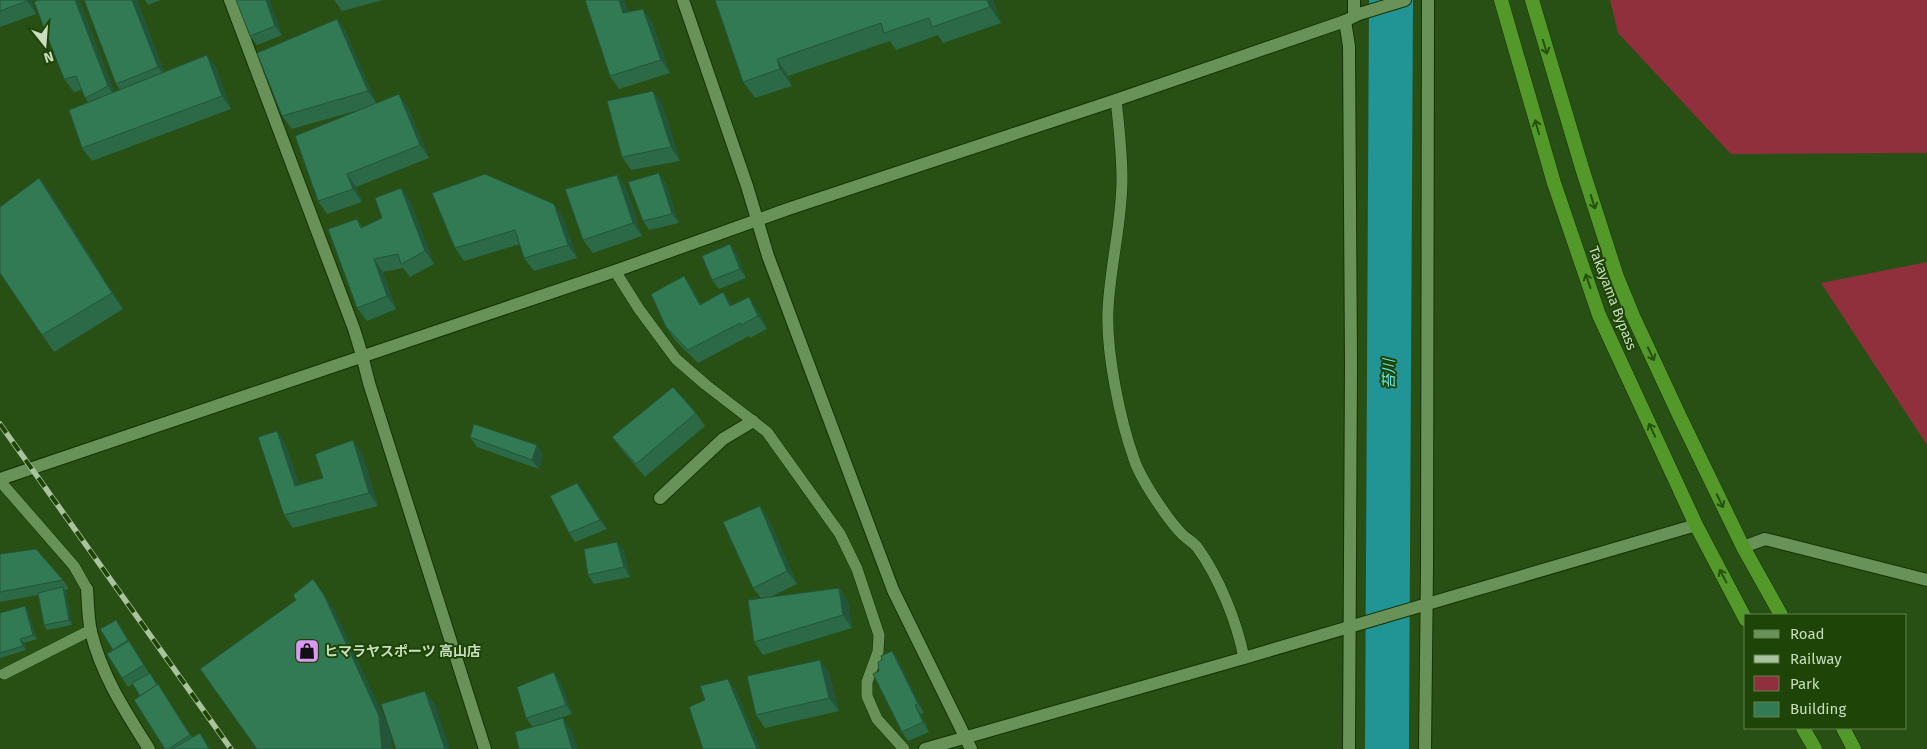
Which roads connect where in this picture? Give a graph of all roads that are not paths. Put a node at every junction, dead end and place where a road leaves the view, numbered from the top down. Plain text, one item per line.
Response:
1 (230, 0) edge
2 (683, 0) edge
3 (1354, 0) edge
4 (1405, 0) edge
5 (1428, 0) edge
6 (1501, 0) edge
7 (1532, 0) edge
8 (1353, 17) junction
9 (1116, 100) junction
10 (758, 220) junction
11 (615, 271) junction
12 (362, 356) junction
13 (753, 421) junction
14 (0, 480) edge
15 (660, 498) dead end
16 (1696, 525) junction
17 (1743, 547) junction
18 (1927, 580) edge
19 (87, 590) joint
20 (1422, 605) junction
21 (1780, 614) edge
22 (1744, 616) edge
23 (1354, 625) junction
24 (91, 630) junction
25 (1244, 658) junction
26 (4, 674) dead end
27 (1803, 729) edge
28 (1844, 729) edge
29 (965, 737) junction
30 (1426, 748) edge
31 (149, 749) edge
32 (485, 749) edge
33 (904, 749) edge
34 (925, 749) edge
35 (971, 749) edge
36 (1349, 749) edge
37 (1815, 749) edge
38 (1854, 749) edge

1 - 12 street
2 - 10 street
3 - 8 street
4 - 8 street
5 - 20 street
16 -> 6 highway, Takayama Bypass
7 -> 17 highway, Takayama Bypass
8 - 9 street
8 - 23 street
9 - 10 street
9 - 25 lane
10 - 11 street
10 - 29 street
11 - 12 street
11 - 13 lane
12 - 14 street
12 - 32 street
13 - 15 street
13 - 33 lane
14 - 19 lane
16 - 20 street
22 -> 16 highway, Takayama Bypass
17 - 18 street
17 - 21 highway, Takayama Bypass
19 - 24 street
20 - 23 street
20 - 30 street
23 - 25 street
23 - 36 street
24 - 26 lane
24 - 31 street
25 - 29 street
27 - 37 highway
28 - 38 highway
29 - 34 street
29 - 35 street

